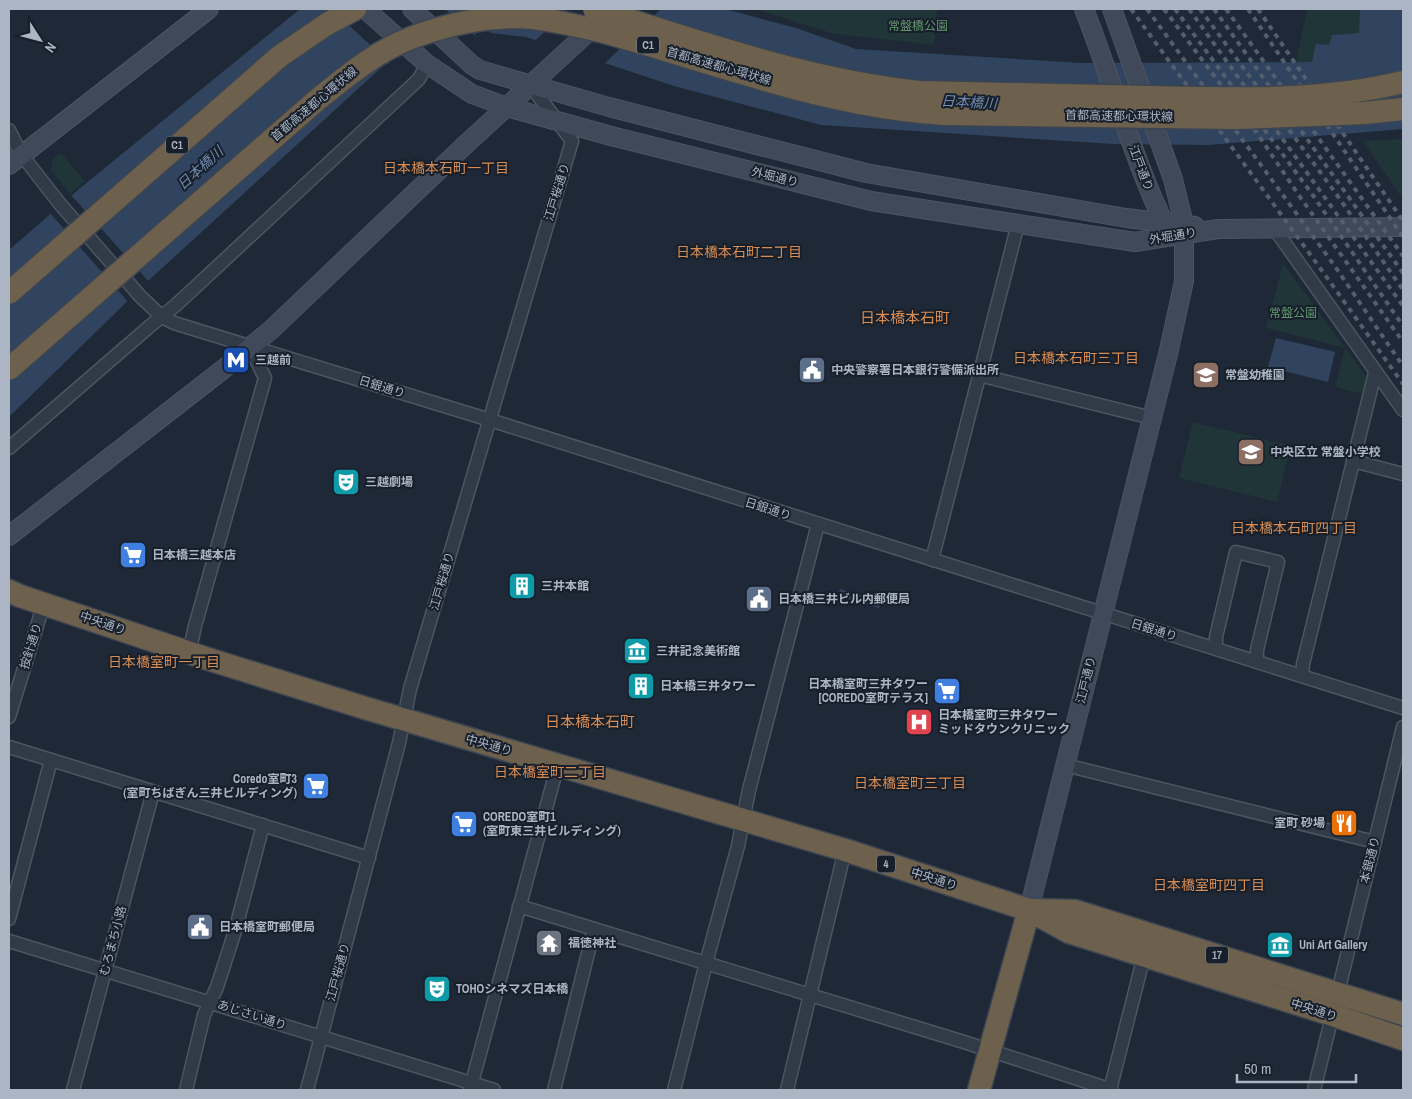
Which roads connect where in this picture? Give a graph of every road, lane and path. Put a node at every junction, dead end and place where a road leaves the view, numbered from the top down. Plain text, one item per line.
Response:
1 (209, 9) edge
2 (355, 9) edge
3 (365, 9) edge
4 (412, 9) edge
5 (594, 9) edge
6 (613, 9) edge
7 (1084, 9) edge
8 (1112, 9) edge
9 (427, 64) junction
10 (1403, 82) edge
11 (531, 86) junction
12 (507, 107) junction
13 (1403, 109) edge
14 (558, 122) junction
15 (9, 130) edge
16 (15, 160) edge
17 (1018, 224) junction
18 (1403, 227) edge
19 (1274, 228) junction
20 (1176, 229) junction
21 (9, 293) edge
22 (162, 318) junction
23 (250, 347) junction
24 (9, 370) edge
25 (1375, 373) junction
26 (979, 375) junction
27 (1403, 410) edge
28 (1152, 418) junction
29 (490, 420) junction
30 (9, 448) edge
31 (1353, 461) junction
32 (1403, 474) edge
33 (818, 524) junction
34 (9, 536) edge
35 (932, 560) junction
36 (9, 591) edge
37 (44, 603) junction
38 (1103, 613) junction
39 (1216, 649) junction
40 (189, 653) junction
41 (1257, 662) junction
42 (1302, 676) junction
43 (1403, 708) edge
44 (9, 717) edge
45 (404, 720) junction
46 (1403, 727) edge
47 (9, 747) edge
48 (51, 760) junction
49 (558, 764) junction
50 (1065, 765) junction
51 (153, 792) junction
52 (743, 819) junction
53 (263, 825) junction
54 (1375, 842) junction
55 (845, 850) junction
56 (369, 858) junction
57 (519, 906) junction
58 (1029, 910) junction
59 (9, 919) edge
60 (594, 929) junction
61 (9, 941) edge
62 (1144, 956) junction
63 (706, 963) junction
64 (105, 970) junction
65 (1339, 993) junction
66 (811, 995) junction
67 (211, 1003) junction
68 (1403, 1014) edge
69 (1333, 1015) junction
70 (321, 1037) junction
71 (1403, 1039) edge
72 (990, 1051) junction
73 (471, 1087) edge
74 (73, 1090) edge
75 (186, 1090) edge
76 (307, 1090) edge
77 (494, 1090) edge
78 (554, 1090) edge
79 (674, 1090) edge
80 (787, 1090) edge
81 (979, 1090) edge
82 (1111, 1090) edge
83 (1314, 1090) edge

1 - 16 main road
2 - 21 highway, C1, bridge
3 - 9 main road, 外堀通り
4 - 11 main road, 外堀通り
5 - 10 highway, 首都高速都心環状線 / C1, bridge
6 - 11 main road, bridge
7 - 20 main road, 江戸通り, bridge
8 - 20 main road, 江戸通り, bridge
9 - 12 main road, 外堀通り
9 - 22 street
11 - 12 main road
11 - 14 street, 江戸桜通り
11 - 20 main road, 外堀通り
12 - 14 main road, 外堀通り
12 - 23 main road
13 - 24 highway, 首都高速都心環状線 / C1, bridge
14 - 17 main road, 外堀通り
14 - 29 street, 江戸桜通り
15 - 16 street, 日銀通り
16 - 22 street, 日銀通り, bridge
17 - 20 main road, 外堀通り
17 - 26 street
18 - 19 main road, 外堀通り
19 - 20 main road, 外堀通り
19 - 25 street
20 - 28 main road, 江戸通り
22 - 23 street, 日銀通り
22 - 30 street
23 - 29 street, 日銀通り
23 - 34 main road
23 - 40 street
25 - 27 street
25 - 31 street
26 - 28 street
26 - 35 street
28 - 38 main road, 江戸通り
29 - 33 street, 日銀通り
29 - 45 street, 江戸桜通り
31 - 32 street
31 - 42 street
33 - 35 street, 日銀通り
33 - 52 street
35 - 38 street, 日銀通り
36 - 37 highway, 中央通り / 4
37 - 40 highway, 中央通り / 4
37 - 44 street, 按針通り
38 - 39 street, 日銀通り
38 - 50 main road, 江戸通り
39 - 41 street, 日銀通り
39 - 41 street
40 - 45 highway, 中央通り / 4
41 - 42 street, 日銀通り
42 - 43 street, 日銀通り
45 - 49 highway, 中央通り / 4
45 - 56 street, 江戸桜通り
46 - 54 street, 本銀通り
47 - 48 street
48 - 51 street
48 - 59 street
49 - 52 highway, 中央通り / 4
49 - 57 street
50 - 54 street
50 - 58 main road, 江戸通り
51 - 53 street
51 - 64 street, むろまち小路
52 - 55 highway, 中央通り / 4
52 - 63 street
53 - 56 street
53 - 67 street
54 - 65 street, 本銀通り
55 - 58 highway, 中央通り / 4
55 - 66 street
56 - 70 street, 江戸桜通り
57 - 60 street
57 - 73 street
58 - 62 highway, 中央通り / 17
58 - 65 highway, 中央通り / 17
58 - 72 highway, 江戸通り
60 - 63 street
60 - 78 street
61 - 64 street, あじさい通り
62 - 69 highway, 中央通り / 17
62 - 82 street
63 - 66 street
63 - 79 street
64 - 67 street, あじさい通り
64 - 74 street, むろまち小路
65 - 68 highway, 中央通り / 17
65 - 69 street, 本銀通り
66 - 72 street
66 - 80 street
67 - 70 street, あじさい通り
67 - 75 street
69 - 71 highway, 中央通り / 17
69 - 83 street, 本銀通り
70 - 73 street, あじさい通り
70 - 76 street, 江戸桜通り
72 - 81 highway, 江戸通り
72 - 82 street
73 - 77 street, あじさい通り

